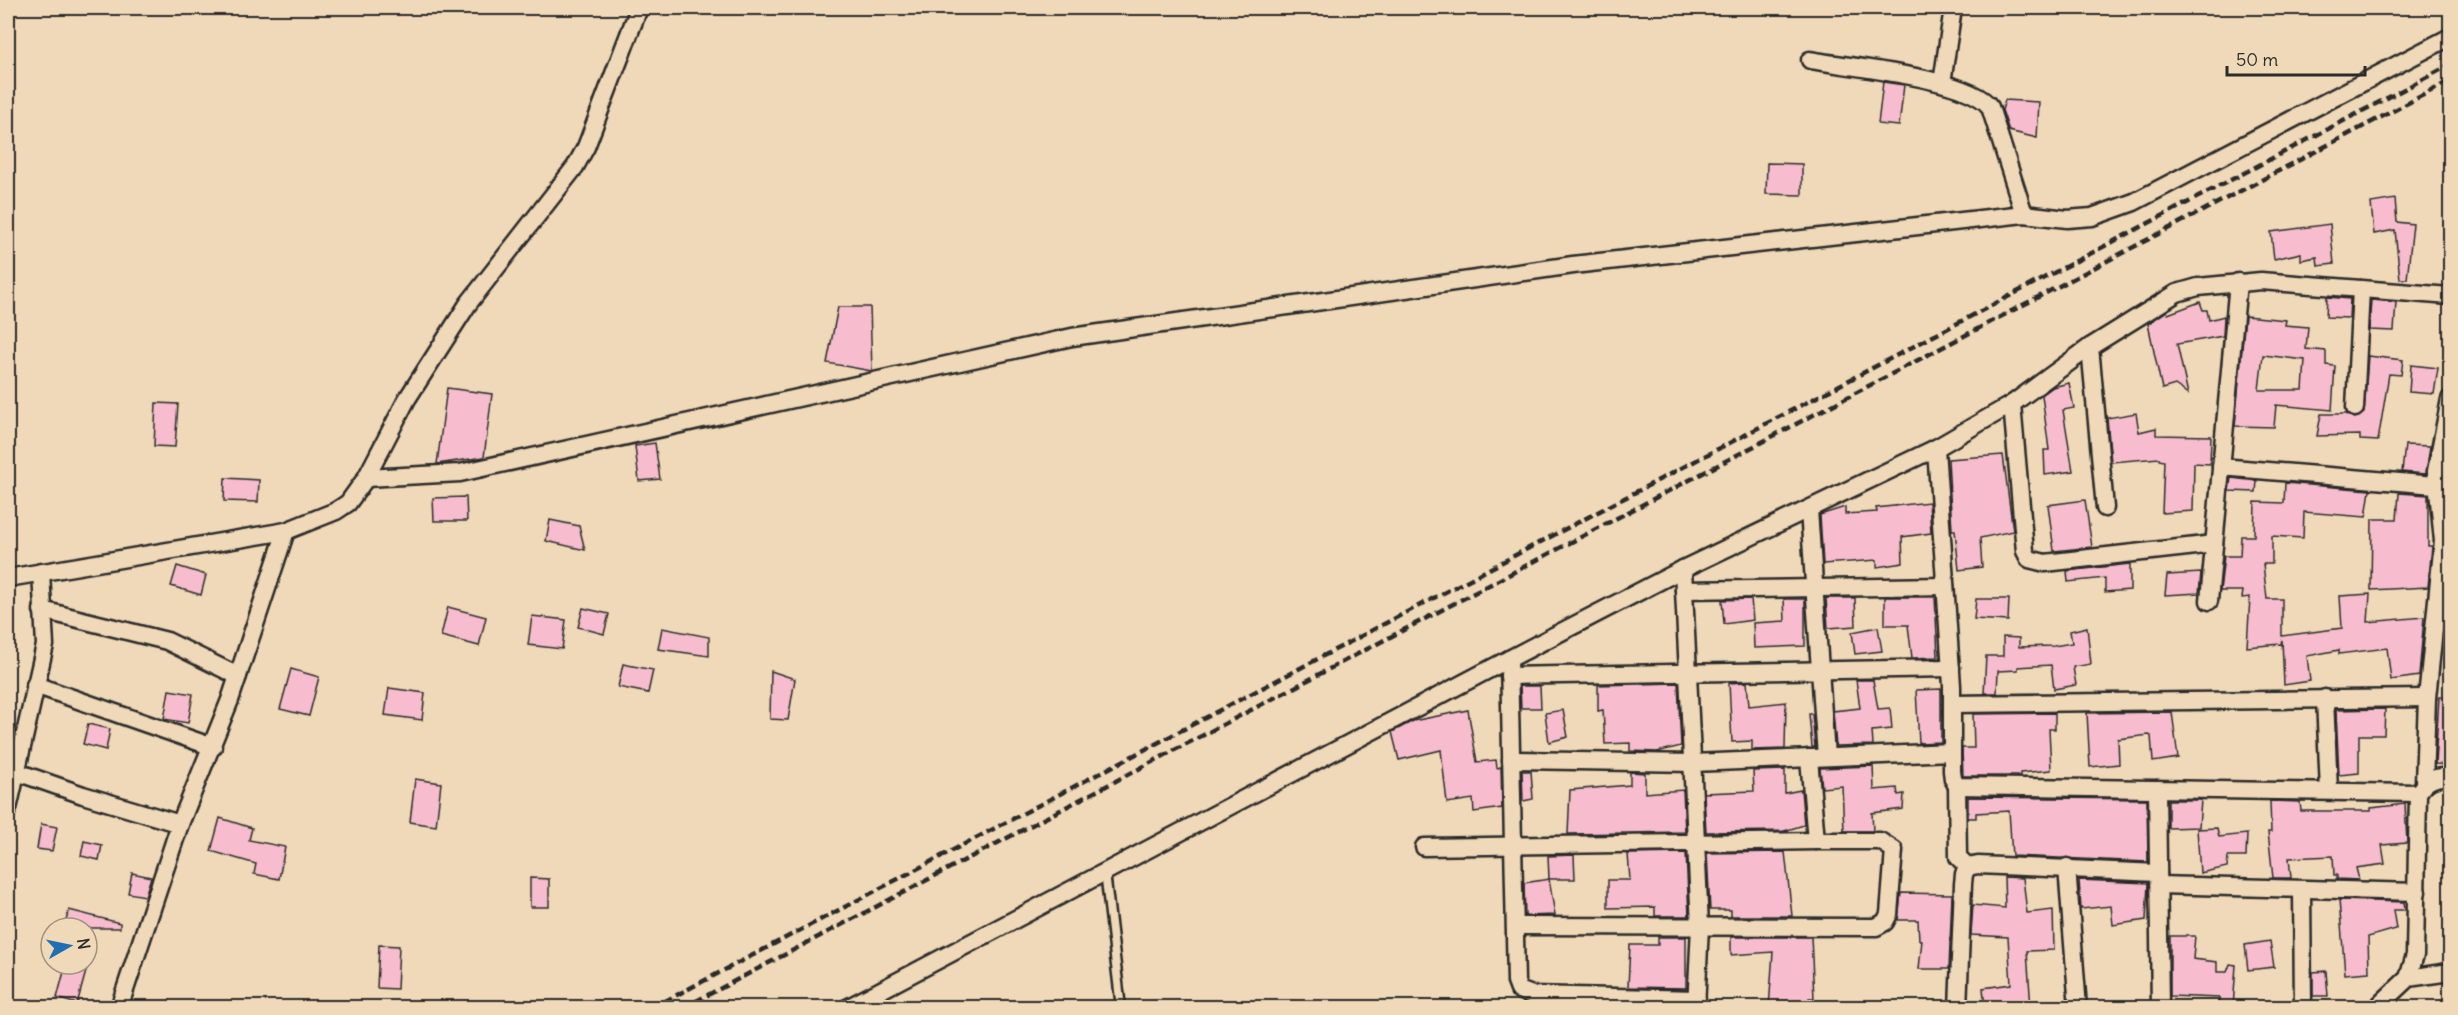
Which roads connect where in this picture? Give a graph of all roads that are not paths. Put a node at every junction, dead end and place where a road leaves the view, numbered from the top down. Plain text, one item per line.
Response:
1 (639, 8) edge
2 (1953, 8) edge
3 (2451, 37) edge
4 (1810, 60) dead end
5 (1942, 83) junction
6 (2024, 214) junction
7 (2238, 282) junction
8 (2361, 289) junction
9 (2451, 296) edge
10 (2090, 347) junction
11 (2451, 399) edge
12 (2012, 404) junction
13 (2355, 408) dead end
14 (1936, 448) junction
15 (2221, 467) junction
16 (366, 478) junction
17 (2435, 485) junction
18 (2105, 508) dead end
19 (1809, 510) junction
20 (286, 531) junction
21 (2214, 544) junction
22 (1683, 569) junction
23 (41, 572) junction
24 (2445, 575) edge
25 (8, 578) edge
26 (1945, 586) junction
27 (1814, 588) junction
28 (1684, 590) junction
29 (2209, 601) dead end
30 (42, 610) junction
31 (1509, 659) junction
32 (1951, 668) junction
33 (1820, 670) junction
34 (1688, 672) junction
35 (238, 676) junction
36 (1509, 676) junction
37 (35, 686) junction
38 (2325, 698) junction
39 (2427, 698) junction
40 (1952, 704) junction
41 (213, 747) junction
42 (1952, 752) junction
43 (1817, 758) junction
44 (1511, 760) junction
45 (1693, 763) junction
46 (14, 771) junction
47 (2451, 777) edge
48 (1957, 786) junction
49 (2421, 788) junction
50 (2157, 789) junction
51 (2329, 791) junction
52 (8, 809) edge
53 (180, 824) junction
54 (1816, 840) junction
55 (1696, 842) junction
56 (1514, 845) junction
57 (1424, 847) dead end
58 (1968, 867) junction
59 (2067, 867) junction
60 (1105, 872) junction
61 (2158, 879) junction
62 (2302, 890) junction
63 (2417, 892) junction
64 (1516, 926) junction
65 (1700, 926) junction
66 (2451, 972) edge
67 (2408, 978) junction
68 (869, 1003) edge
69 (1696, 1003) edge
70 (2378, 1006) edge
71 (119, 1008) edge
72 (847, 1008) edge
73 (1121, 1008) edge
74 (1959, 1008) edge
75 (2078, 1008) edge
76 (2160, 1008) edge
77 (2303, 1008) edge

1 - 16 street
2 - 5 street
3 - 6 street
4 - 5 street
5 - 6 street
6 - 16 street
7 - 8 street
7 - 10 street
7 - 15 street
8 - 9 street
8 - 13 street
10 - 12 street
10 - 18 street
11 - 17 street
12 - 14 street
12 - 21 street
14 - 19 street
14 - 26 street
15 - 17 street
15 - 21 street
16 - 20 street
17 - 24 street
19 - 22 street
19 - 27 street
20 - 23 street
20 - 35 street
21 - 29 street
22 - 28 street
22 - 31 street
23 - 25 street
23 - 30 street
24 - 39 street
26 - 27 street
26 - 32 street
27 - 28 street
27 - 33 street
28 - 34 street
30 - 35 street
30 - 37 street
31 - 36 street
31 - 60 street
32 - 33 street
32 - 40 street
33 - 34 street
33 - 43 street
34 - 36 street
34 - 45 street
35 - 41 street
36 - 44 street
37 - 41 street
37 - 46 street
38 - 39 street
38 - 40 street
38 - 51 street
39 - 49 street
40 - 42 street
41 - 53 street
42 - 43 street
42 - 48 street
43 - 45 street
43 - 54 street
44 - 45 street
44 - 56 street
45 - 55 street
46 - 52 street
46 - 53 street
47 - 49 street
48 - 50 street
48 - 58 street
49 - 51 street
49 - 63 street
50 - 51 street
50 - 61 street
53 - 71 street
54 - 55 street
54 - 65 street
55 - 56 street
55 - 65 street
56 - 57 street
56 - 64 street
58 - 59 street
58 - 74 street
59 - 61 street
59 - 75 street
60 - 68 street
60 - 73 lane
61 - 62 street
61 - 76 street
62 - 63 street
62 - 77 street
63 - 67 street
64 - 65 street
64 - 69 street
65 - 69 street
66 - 67 street
67 - 70 street
68 - 72 street

